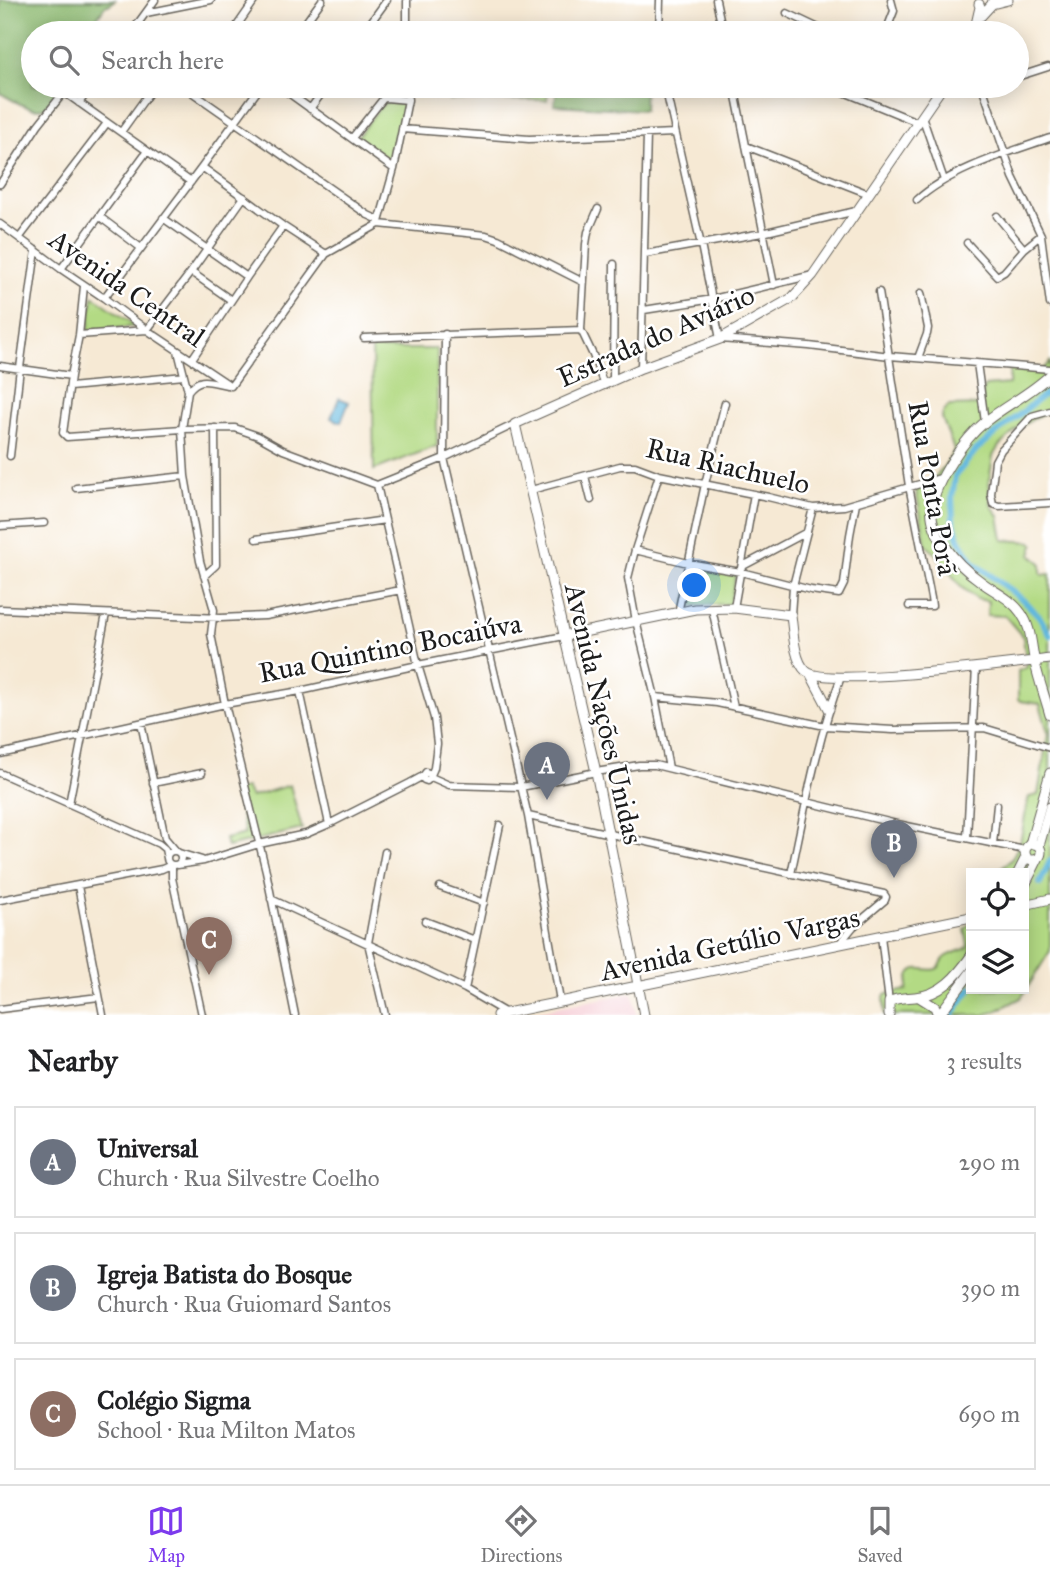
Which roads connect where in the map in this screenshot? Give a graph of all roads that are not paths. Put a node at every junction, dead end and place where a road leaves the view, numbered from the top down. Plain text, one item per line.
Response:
1 (155, 0) edge
2 (211, 0) edge
3 (255, 0) edge
4 (322, 0) edge
5 (387, 0) edge
6 (407, 0) edge
7 (660, 0) edge
8 (716, 0) edge
9 (891, 0) edge
10 (1008, 0) edge
11 (986, 3) edge
12 (146, 13) junction
13 (787, 13) dead end
14 (140, 21) edge
15 (240, 21) edge
16 (307, 21) edge
17 (372, 21) edge
18 (407, 21) edge
19 (659, 21) edge
20 (720, 21) edge
21 (804, 21) edge
22 (890, 21) edge
23 (978, 21) edge
24 (1048, 67) dead end
25 (1029, 73) edge
26 (59, 98) edge
27 (72, 98) edge
28 (83, 98) edge
29 (145, 98) edge
30 (204, 98) edge
31 (252, 98) edge
32 (295, 98) edge
33 (318, 98) edge
34 (668, 98) edge
35 (736, 98) edge
36 (861, 98) edge
37 (933, 98) edge
38 (988, 98) edge
39 (408, 100) joint
40 (79, 103) junction
41 (310, 109) junction
42 (920, 119) junction
43 (234, 122) junction
44 (107, 123) junction
45 (402, 129) junction
46 (121, 132) junction
47 (675, 133) junction
48 (647, 134) junction
49 (352, 138) junction
50 (1050, 138) edge
51 (746, 146) junction
52 (147, 151) junction
53 (1005, 153) junction
54 (202, 167) junction
55 (394, 169) junction
56 (944, 180) junction
57 (191, 182) junction
58 (0, 184) edge
59 (869, 194) junction
60 (244, 197) junction
61 (917, 200) dead end
62 (598, 209) dead end
63 (858, 211) junction
64 (997, 216) dead end
65 (100, 217) junction
66 (163, 218) junction
67 (379, 222) junction
68 (0, 223) edge
69 (283, 226) junction
70 (762, 233) junction
71 (1041, 235) junction
72 (19, 237) junction
73 (967, 243) dead end
74 (702, 244) junction
75 (141, 248) junction
76 (208, 249) junction
77 (1024, 249) junction
78 (37, 250) junction
79 (326, 254) junction
80 (645, 254) junction
81 (614, 264) dead end
82 (61, 269) junction
83 (191, 272) junction
84 (813, 275) junction
85 (247, 277) junction
86 (583, 282) junction
87 (774, 285) junction
88 (84, 286) junction
89 (879, 292) dead end
90 (921, 293) dead end
91 (104, 298) junction
92 (713, 299) junction
93 (231, 300) junction
94 (1050, 304) edge
95 (644, 310) junction
96 (147, 330) junction
97 (581, 330) junction
98 (445, 334) junction
99 (79, 335) junction
100 (364, 338) dead end
101 (720, 338) junction
102 (178, 351) junction
103 (890, 356) junction
104 (918, 358) junction
105 (192, 359) junction
106 (977, 363) junction
107 (0, 366) edge
108 (20, 368) junction
109 (641, 368) junction
110 (206, 369) junction
111 (1050, 369) edge
112 (1050, 375) edge
113 (71, 376) junction
114 (184, 376) junction
115 (202, 380) junction
116 (608, 383) junction
117 (231, 386) junction
118 (69, 387) junction
119 (188, 391) junction
120 (725, 403) dead end
121 (1050, 411) edge
122 (985, 422) junction
123 (515, 424) junction
124 (215, 428) junction
125 (182, 429) junction
126 (10, 456) dead end
127 (444, 458) junction
128 (659, 475) junction
129 (185, 476) junction
130 (585, 476) junction
131 (944, 477) junction
132 (705, 484) junction
133 (377, 485) junction
134 (909, 486) junction
135 (76, 488) dead end
136 (531, 489) junction
137 (754, 494) junction
138 (591, 500) dead end
139 (856, 503) junction
140 (1050, 503) edge
141 (813, 508) junction
142 (385, 520) junction
143 (44, 523) dead end
144 (0, 526) edge
145 (807, 532) junction
146 (256, 540) dead end
147 (635, 550) junction
148 (688, 563) junction
149 (742, 569) junction
150 (204, 576) junction
151 (793, 586) junction
152 (401, 590) junction
153 (909, 606) dead end
154 (734, 608) junction
155 (0, 609) edge
156 (712, 609) junction
157 (678, 613) junction
158 (106, 614) junction
159 (791, 615) junction
160 (213, 617) junction
161 (636, 621) junction
162 (564, 636) junction
163 (490, 651) junction
164 (1050, 659) edge
165 (1034, 661) junction
166 (418, 665) junction
167 (976, 667) junction
168 (811, 675) junction
169 (841, 677) junction
170 (300, 691) junction
171 (655, 697) junction
172 (225, 704) junction
173 (734, 707) junction
174 (829, 709) junction
175 (1050, 715) edge
176 (141, 723) junction
177 (825, 726) junction
178 (973, 728) junction
179 (82, 735) junction
180 (1050, 748) edge
181 (0, 754) edge
182 (669, 768) junction
183 (596, 772) junction
184 (0, 773) edge
185 (202, 773) dead end
186 (1050, 773) edge
187 (427, 777) junction
188 (153, 783) junction
189 (521, 787) junction
190 (806, 802) junction
191 (69, 804) junction
192 (997, 805) dead end
193 (1050, 807) edge
194 (528, 816) junction
195 (329, 824) junction
196 (500, 825) dead end
197 (608, 835) junction
198 (967, 838) junction
199 (162, 841) junction
200 (259, 844) junction
201 (993, 844) junction
202 (1030, 849) junction
203 (177, 852) junction
204 (385, 852) dead end
205 (204, 861) junction
206 (171, 863) junction
207 (1020, 868) edge
208 (791, 874) junction
209 (1029, 877) edge
210 (78, 886) junction
211 (440, 887) dead end
212 (271, 899) junction
213 (1050, 899) edge
214 (0, 900) edge
215 (484, 903) junction
216 (1029, 904) edge
217 (966, 918) edge
218 (425, 921) dead end
219 (881, 936) junction
220 (475, 940) junction
221 (368, 943) junction
222 (840, 943) junction
223 (966, 963) edge
224 (966, 979) edge
225 (639, 986) junction
226 (465, 989) junction
227 (933, 993) junction
228 (99, 997) junction
229 (919, 997) junction
230 (560, 1001) junction
231 (889, 1002) junction
232 (948, 1004) junction
233 (0, 1009) edge
234 (508, 1014) edge
235 (103, 1015) edge
236 (202, 1015) edge
237 (295, 1015) edge
238 (386, 1015) edge
239 (644, 1015) edge
240 (889, 1015) edge
241 (939, 1015) edge

1 - 12 street
2 - 12 street
3 - 15 street
4 - 16 street
5 - 17 street
6 - 18 street
7 - 19 street
8 - 20 street
9 - 22 street
10 - 11 street
11 - 23 street
12 - 14 street
13 - 21 street
24 - 25 street
26 - 58 street
27 - 40 street
28 - 40 street
29 - 46 street
30 - 43 street
31 - 43 street
32 - 41 street
33 - 41 street
34 - 47 street
35 - 51 street
36 - 42 street
37 - 42 street, Estrada do Aviário
38 - 53 street
39 - 45 street
39 - 49 street
40 - 44 street
41 - 49 street
42 - 56 street
42 - 59 street, Estrada do Aviário
43 - 54 street
43 - 67 street
44 - 46 street
44 - 72 street
45 - 48 street
45 - 55 street
46 - 52 street
47 - 48 street
47 - 74 street
48 - 80 street
49 - 55 street
50 - 53 street
51 - 59 street
51 - 70 street
52 - 57 street
52 - 65 street
53 - 56 street
53 - 71 street
54 - 57 street
54 - 60 street
55 - 67 street
56 - 61 street
57 - 66 street
59 - 63 street, Estrada do Aviário
60 - 69 street
60 - 76 street
62 - 86 street
63 - 70 street
63 - 84 street, Estrada do Aviário
64 - 77 street
65 - 75 street
65 - 82 street
66 - 75 street
66 - 76 street
67 - 79 street
67 - 86 street
68 - 72 street, Avenida Central
69 - 79 street
69 - 85 street
70 - 74 street
70 - 87 street
71 - 77 street
71 - 94 street
72 - 78 street, Avenida Central
73 - 77 street
74 - 80 street
74 - 92 street
75 - 91 street
76 - 83 street
76 - 85 street
78 - 82 street, Avenida Central
78 - 108 street
79 - 117 street
80 - 95 street
81 - 116 street
82 - 88 street, Avenida Central
83 - 93 street
83 - 96 street
84 - 87 street
84 - 101 street, Estrada do Aviário
85 - 93 street
86 - 97 street
87 - 92 street
88 - 91 street, Avenida Central
88 - 99 street
89 - 103 street, Rua Ponta Porã
90 - 104 street
91 - 96 street, Avenida Central
92 - 95 street
92 - 101 street
93 - 105 street
95 - 109 street
96 - 99 street
96 - 102 street, Avenida Central
97 - 98 street
97 - 116 street
98 - 100 street
98 - 127 street
99 - 113 street
101 - 103 street
101 - 109 street, Estrada do Aviário
102 - 105 street, Avenida Central
102 - 114 street
103 - 104 street
103 - 134 street, Rua Ponta Porã
104 - 106 street
105 - 110 street, Avenida Central
106 - 111 street
106 - 122 street
107 - 108 street
108 - 113 street
108 - 126 street
109 - 116 street, Estrada do Aviário
110 - 115 street
110 - 117 street, Avenida Central
112 - 122 street
113 - 118 street
114 - 118 street
114 - 119 street
115 - 117 street
115 - 119 street
116 - 123 street, Estrada do Aviário
118 - 125 street
119 - 125 street
120 - 132 street
121 - 140 street
122 - 131 street
123 - 127 street, Estrada do Aviário
123 - 136 street, Avenida Nações Unidas
124 - 125 street
124 - 133 street
124 - 150 street
125 - 129 street
127 - 133 street, Estrada do Aviário
127 - 163 street
128 - 130 street, Rua Riachuelo
128 - 132 street, Rua Riachuelo
128 - 147 street
129 - 135 street
129 - 150 street
130 - 136 street, Rua Riachuelo
130 - 138 street
131 - 134 street, Rua Riachuelo
131 - 165 street
132 - 137 street, Rua Riachuelo
132 - 148 street
133 - 142 street
134 - 139 street, Rua Riachuelo
134 - 153 street, Rua Ponta Porã
136 - 162 street, Avenida Nações Unidas
137 - 141 street, Rua Riachuelo
137 - 149 street
139 - 141 street, Rua Riachuelo
139 - 151 street
141 - 145 street
142 - 146 street
142 - 152 street
143 - 144 street
145 - 149 street
145 - 151 street
147 - 148 street
147 - 161 street
148 - 149 street
148 - 157 street
149 - 151 street
149 - 154 street
150 - 160 street
151 - 159 street
152 - 160 street
152 - 166 street
154 - 156 street, Rua Quintino Bocaiúva
154 - 159 street, Rua Quintino Bocaiúva
155 - 158 street
156 - 157 street, Rua Quintino Bocaiúva
156 - 173 street
157 - 161 street, Rua Quintino Bocaiúva
158 - 160 street
158 - 179 street
159 - 168 street
160 - 172 street
161 - 162 street, Rua Quintino Bocaiúva
161 - 171 street
162 - 163 street, Rua Quintino Bocaiúva
162 - 183 street, Avenida Nações Unidas
163 - 166 street, Rua Quintino Bocaiúva
163 - 189 street
164 - 165 street
165 - 167 street
165 - 175 street
166 - 170 street, Rua Quintino Bocaiúva
166 - 187 street
167 - 169 street
167 - 178 street
168 - 169 street
168 - 174 street
169 - 174 street
170 - 172 street, Rua Quintino Bocaiúva
170 - 195 street
171 - 173 street
171 - 182 street
172 - 176 street, Rua Quintino Bocaiúva
172 - 200 street
173 - 177 street
174 - 177 street
176 - 179 street, Rua Quintino Bocaiúva
176 - 188 street
177 - 178 street
177 - 190 street
178 - 180 street
178 - 198 street
179 - 181 street, Rua Quintino Bocaiúva
179 - 191 street
182 - 183 street
182 - 190 street
183 - 189 street
183 - 197 street, Avenida Nações Unidas
184 - 191 street
185 - 188 street
186 - 202 street
187 - 189 street
187 - 195 street
188 - 199 street
189 - 194 street
190 - 198 street
190 - 208 street
191 - 199 street
192 - 201 street
193 - 202 street
194 - 197 street
194 - 230 street
195 - 200 street
196 - 215 street
197 - 208 street
197 - 225 street, Avenida Nações Unidas
198 - 201 street
199 - 203 street
199 - 206 street
200 - 205 street
200 - 212 street
201 - 202 street
202 - 207 street
202 - 209 street
203 - 205 street
203 - 206 street
203 - 206 street
204 - 221 street
205 - 206 street
206 - 210 street
206 - 236 street
208 - 222 street
210 - 214 street
210 - 228 street
211 - 215 street
212 - 221 street
212 - 237 street
213 - 216 street
215 - 220 street
217 - 219 street, Avenida Getúlio Vargas
218 - 220 street
219 - 222 street, Avenida Getúlio Vargas
219 - 231 street
220 - 226 street
221 - 226 street
221 - 238 street
222 - 225 street, Avenida Getúlio Vargas
223 - 227 street
224 - 232 street
225 - 230 street, Avenida Getúlio Vargas
225 - 239 street, Avenida Nações Unidas
226 - 234 street
227 - 229 street
227 - 232 street
228 - 233 street
228 - 235 street
229 - 231 street
229 - 241 street
230 - 234 street, Avenida Getúlio Vargas
231 - 240 street
232 - 241 street

